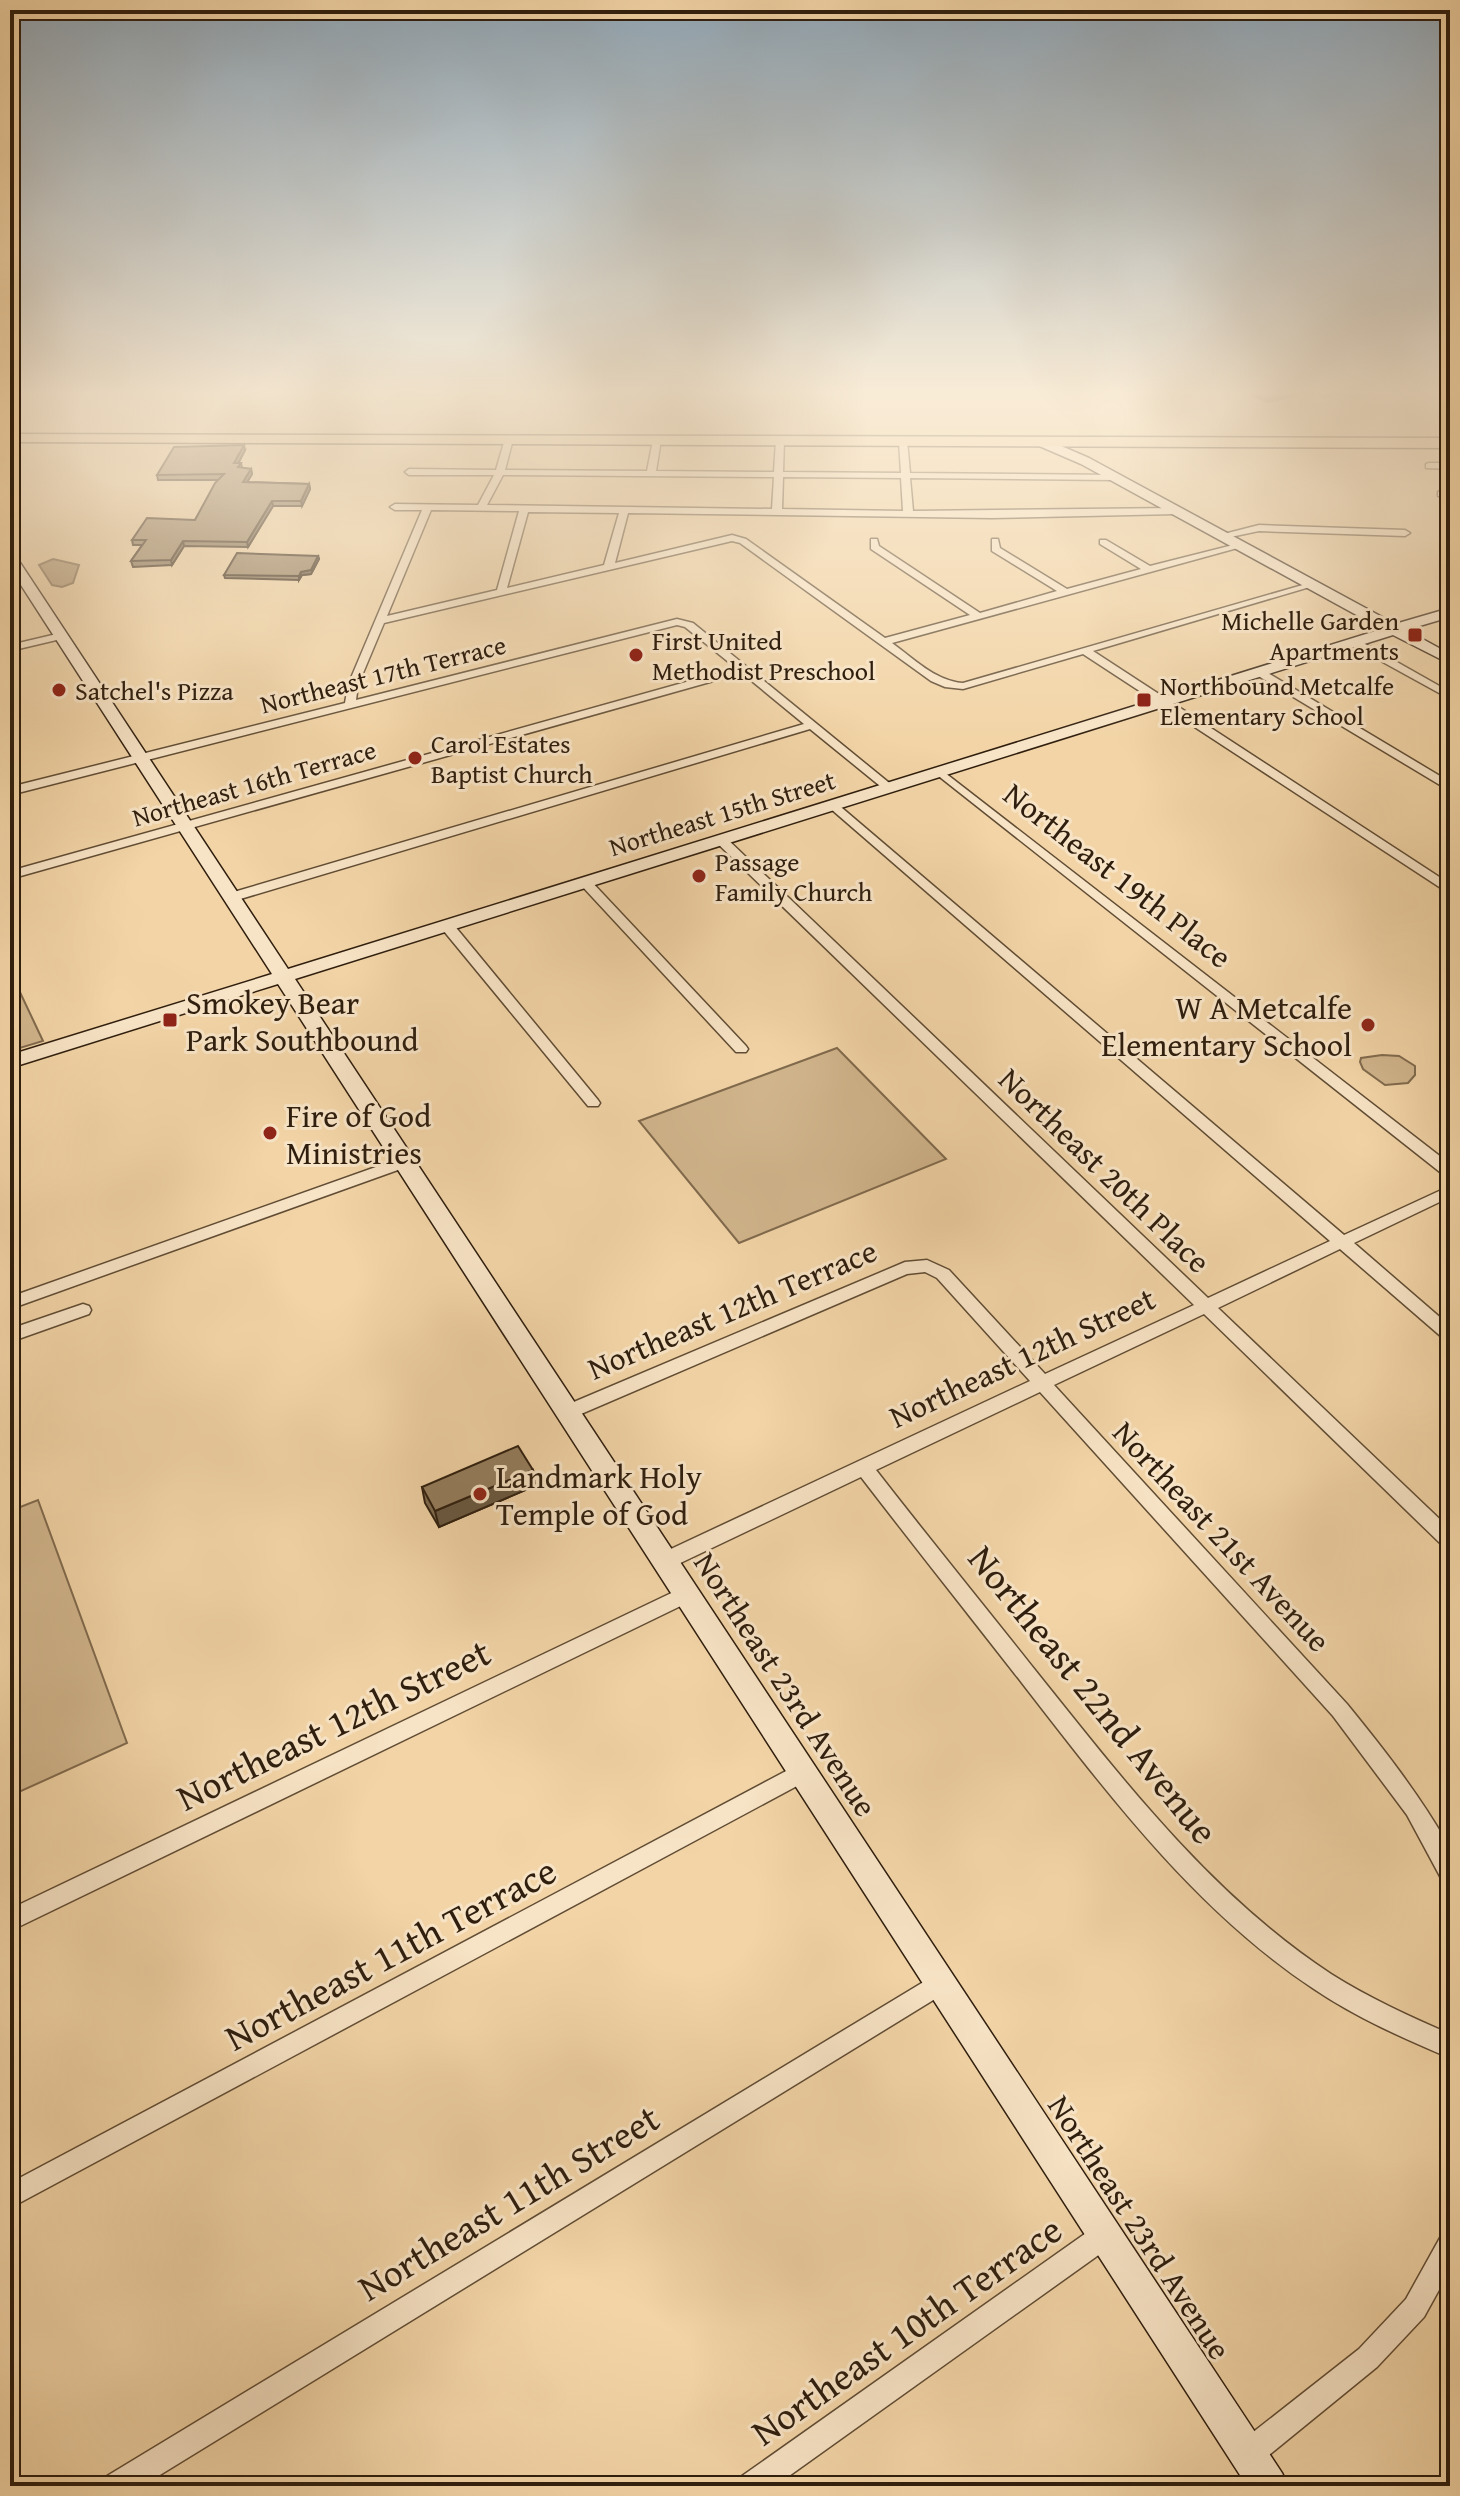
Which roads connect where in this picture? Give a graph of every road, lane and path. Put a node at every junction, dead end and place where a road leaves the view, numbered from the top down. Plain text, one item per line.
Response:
1 (427, 508) edge
2 (491, 508) edge
3 (908, 508) edge
4 (1171, 508) edge
5 (524, 510) junction
6 (624, 511) junction
7 (777, 511) joint
8 (1176, 511) junction
9 (908, 512) junction
10 (1405, 533) dead end
11 (1221, 536) junction
12 (874, 541) dead end
13 (995, 541) dead end
14 (1103, 542) dead end
15 (1238, 545) junction
16 (11, 561) edge
17 (609, 566) junction
18 (1148, 569) junction
19 (1310, 584) junction
20 (501, 592) junction
21 (1065, 592) junction
22 (1450, 612) edge
23 (978, 616) junction
24 (382, 620) junction
25 (1394, 630) junction
26 (61, 636) junction
27 (884, 642) junction
28 (1354, 642) junction
29 (10, 648) edge
30 (1085, 651) junction
31 (1450, 660) edge
32 (742, 670) junction
33 (1259, 672) junction
34 (1450, 696) edge
35 (1164, 702) junction
36 (350, 705) junction
37 (810, 726) junction
38 (140, 758) junction
39 (940, 772) junction
40 (1450, 787) edge
41 (889, 788) junction
42 (10, 791) edge
43 (835, 806) junction
44 (184, 824) junction
45 (721, 840) junction
46 (10, 875) edge
47 (585, 882) junction
48 (1450, 890) edge
49 (232, 897) junction
50 (448, 927) junction
51 (284, 978) junction
52 (741, 1049) dead end
53 (10, 1062) edge
54 (593, 1103) dead end
55 (404, 1162) junction
56 (1450, 1172) edge
57 (1450, 1191) edge
58 (1341, 1241) junction
59 (921, 1266) joint
60 (10, 1303) edge
61 (1205, 1306) junction
62 (83, 1310) dead end
63 (1450, 1335) edge
64 (10, 1336) edge
65 (1042, 1382) junction
66 (568, 1412) junction
67 (864, 1467) junction
68 (1450, 1541) edge
69 (665, 1561) junction
70 (686, 1594) junction
71 (803, 1772) junction
72 (1450, 1873) edge
73 (10, 1920) edge
74 (940, 1983) junction
75 (1450, 2046) edge
76 (10, 2196) edge
77 (1105, 2235) junction
78 (1450, 2245) edge
79 (1248, 2454) junction
80 (117, 2486) edge
81 (752, 2486) edge
82 (1269, 2486) edge

1 - 24 street
2 - 5 street
3 - 9 street
4 - 8 street
5 - 6 street
5 - 20 street
6 - 7 street
6 - 17 street
7 - 9 street
8 - 9 street
8 - 11 street
10 - 11 street
11 - 15 street
12 - 23 street
13 - 21 street
14 - 18 street
15 - 18 street
15 - 19 street
16 - 26 street, Northeast 23rd Avenue
17 - 20 street
17 - 27 street
18 - 21 street
19 - 25 street
19 - 30 street
20 - 24 street
21 - 23 street
22 - 25 street, Northeast 15th Street
23 - 27 street
24 - 36 street
25 - 28 street, Northeast 15th Street
25 - 31 street
26 - 29 street
26 - 38 street, Northeast 23rd Avenue
27 - 30 street
28 - 33 street, Northeast 15th Street
28 - 34 street
30 - 35 street
32 - 36 street, Northeast 17th Terrace
32 - 37 street
32 - 44 street, Northeast 16th Terrace
33 - 35 street, Northeast 15th Street
33 - 40 street
35 - 39 street, Northeast 15th Street
35 - 48 street
36 - 38 street, Northeast 17th Terrace
37 - 41 street
37 - 49 street
38 - 42 street, Northeast 17th Terrace
38 - 44 street, Northeast 23rd Avenue
39 - 41 street, Northeast 15th Street
39 - 56 street, Northeast 19th Place
41 - 43 street, Northeast 15th Street
43 - 45 street, Northeast 15th Street
43 - 58 street
44 - 46 street, Northeast 16th Terrace
44 - 49 street, Northeast 23rd Avenue
45 - 47 street, Northeast 15th Street
45 - 61 street, Northeast 20th Place
47 - 50 street, Northeast 15th Street
47 - 52 street
49 - 51 street, Northeast 23rd Avenue
50 - 51 street, Northeast 15th Street
50 - 54 street
51 - 53 street, Northeast 15th Street
51 - 55 street, Northeast 23rd Avenue
55 - 60 street
55 - 66 street, Northeast 23rd Avenue
57 - 58 street, Northeast 12th Street
58 - 61 street, Northeast 12th Street
58 - 63 street
59 - 65 street, Northeast 21st Avenue
59 - 66 street, Northeast 12th Terrace
61 - 65 street, Northeast 12th Street
61 - 68 street, Northeast 20th Place
62 - 64 street
65 - 67 street, Northeast 12th Street
65 - 72 street, Northeast 21st Avenue
66 - 69 street, Northeast 23rd Avenue
67 - 69 street, Northeast 12th Street
67 - 75 street, Northeast 22nd Avenue
69 - 70 street, Northeast 23rd Avenue
70 - 71 street, Northeast 23rd Avenue
70 - 73 street, Northeast 12th Street
71 - 74 street, Northeast 23rd Avenue
71 - 76 street, Northeast 11th Terrace
74 - 77 street, Northeast 23rd Avenue
74 - 80 street, Northeast 11th Street
77 - 79 street, Northeast 23rd Avenue
77 - 81 street, Northeast 10th Terrace
78 - 79 street
79 - 82 street, Northeast 23rd Avenue

